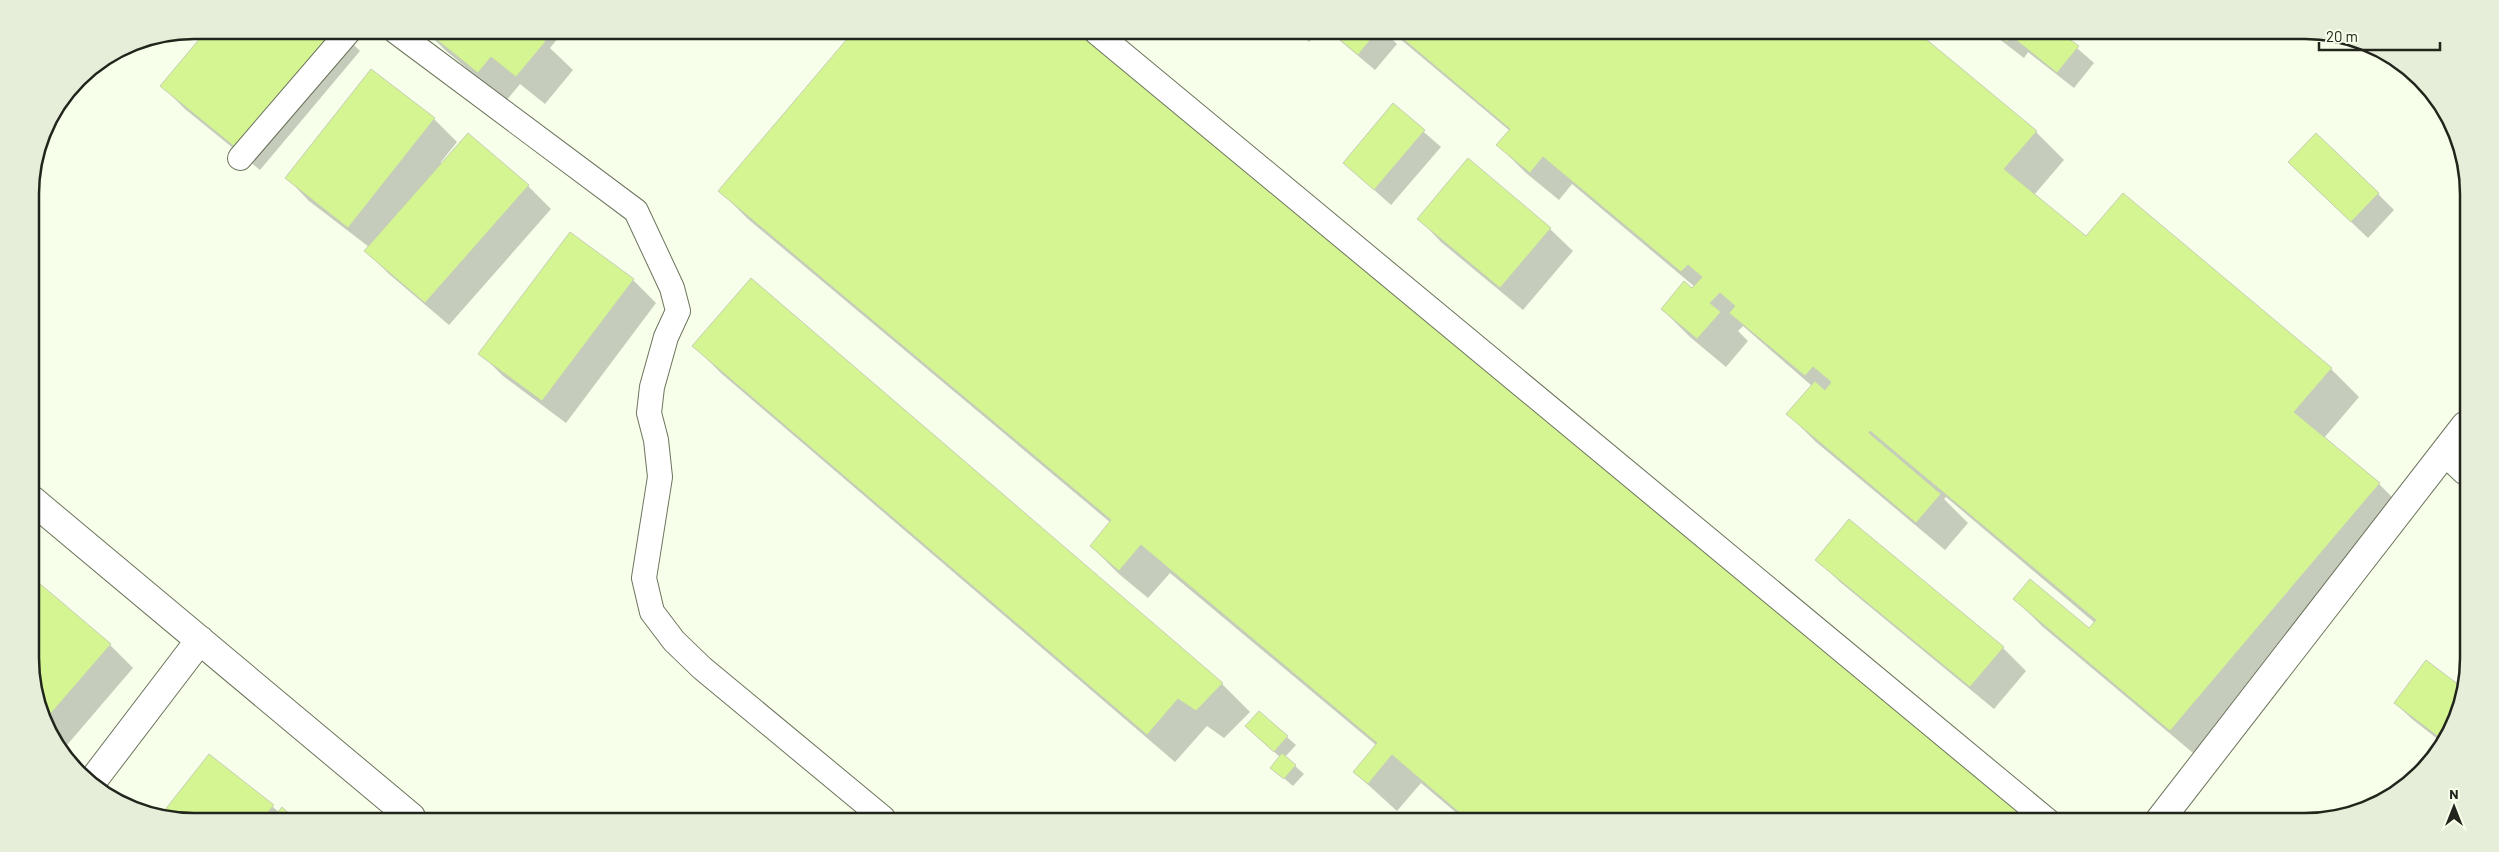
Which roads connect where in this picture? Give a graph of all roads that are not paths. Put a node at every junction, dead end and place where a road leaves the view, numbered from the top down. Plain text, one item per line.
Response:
1 (342, 39) edge
2 (407, 39) edge
3 (1104, 39) edge
4 (240, 158) dead end
5 (2460, 432) edge
6 (2444, 452) junction
7 (2460, 468) edge
8 (39, 506) edge
9 (200, 640) junction
10 (95, 778) edge
11 (406, 813) edge
12 (877, 813) edge
13 (2038, 813) edge
14 (2165, 813) edge

1 - 4 lane
2 - 12 lane
3 - 13 lane
5 - 6 street
6 - 7 lane
6 - 14 street
8 - 9 street
9 - 10 street
9 - 11 street

